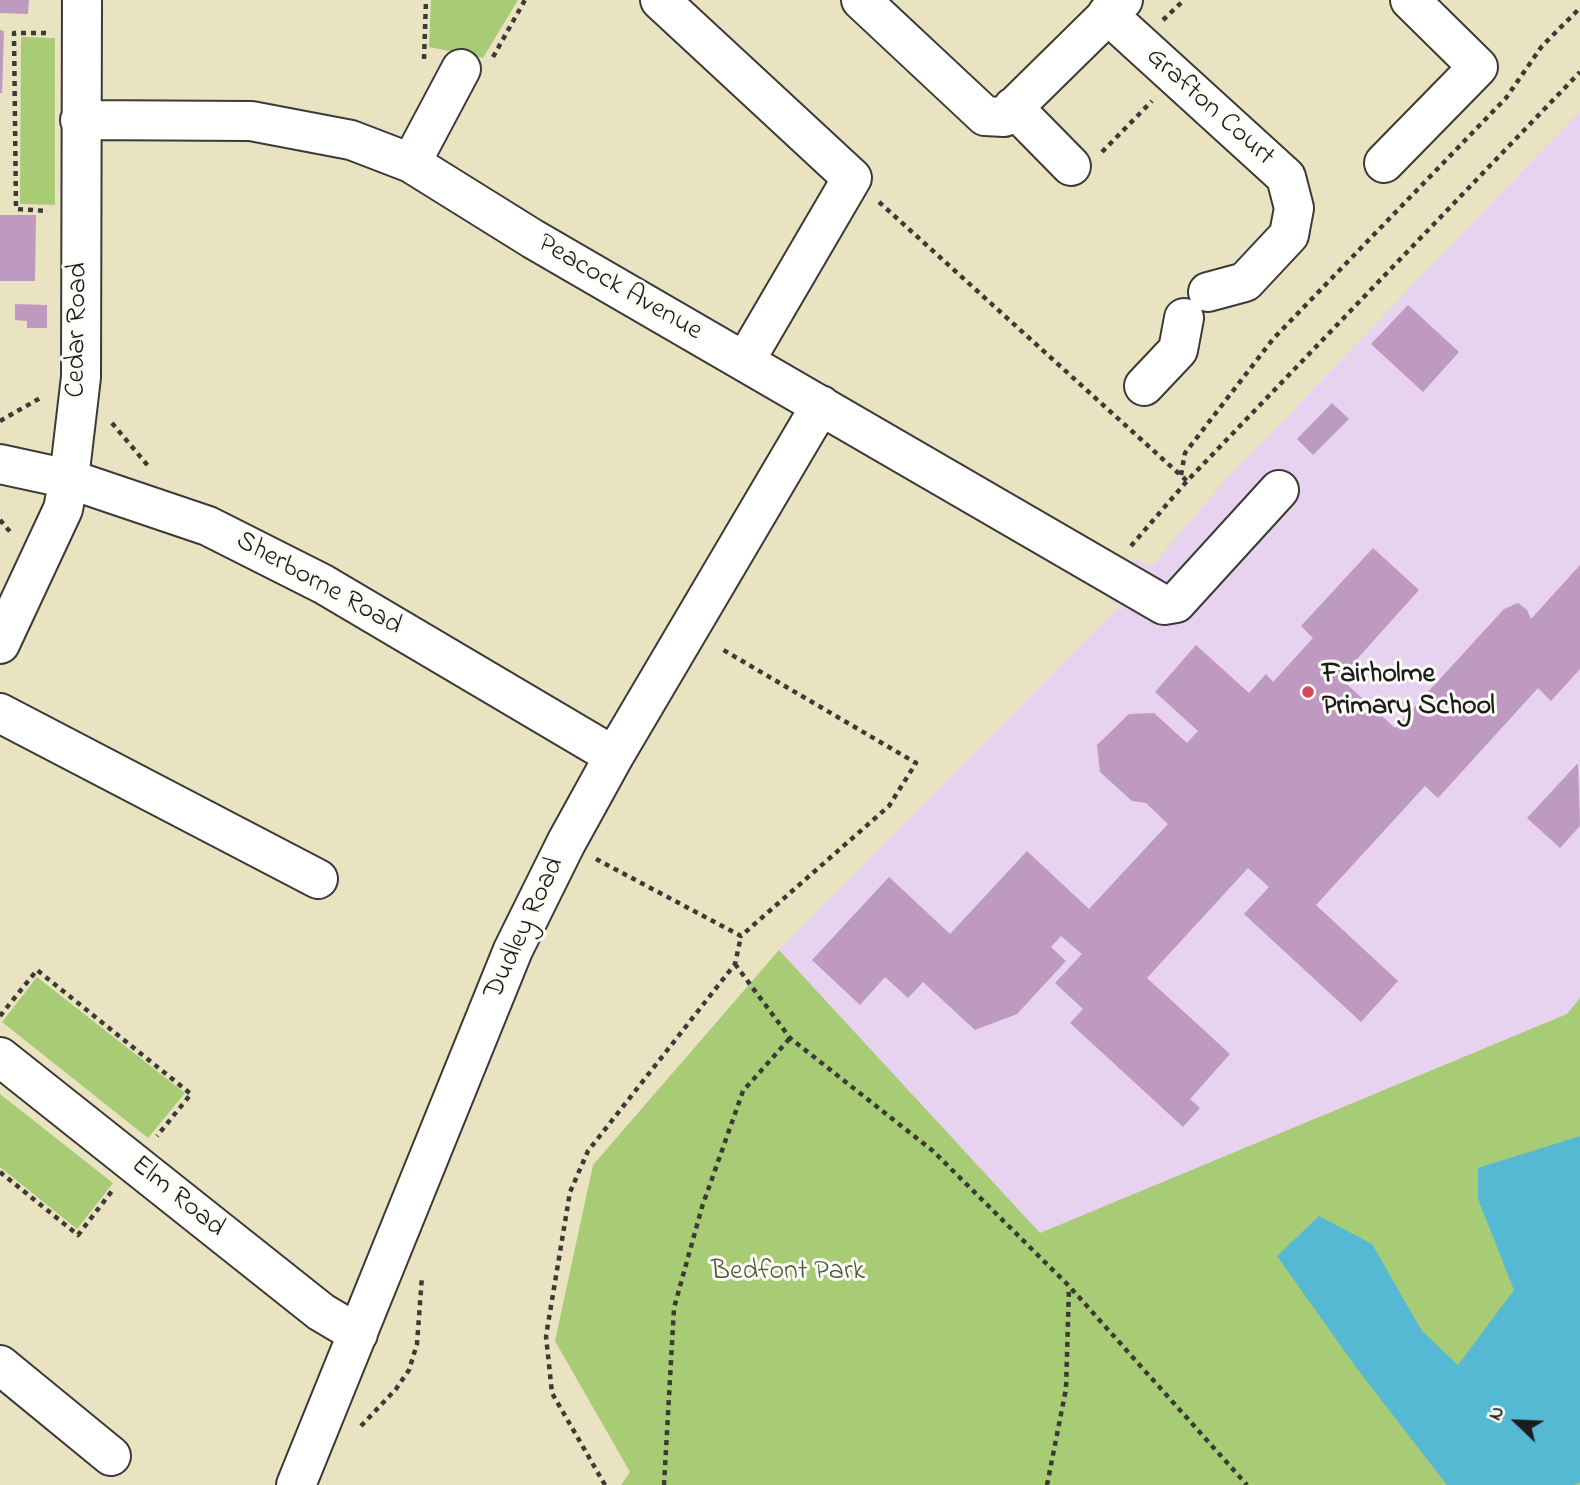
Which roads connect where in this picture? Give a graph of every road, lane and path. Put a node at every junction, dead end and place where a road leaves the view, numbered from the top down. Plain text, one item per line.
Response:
1 (82, 0) edge
2 (426, 0) edge
3 (660, 0) edge
4 (861, 0) edge
5 (1410, 0) edge
6 (1115, 7) edge
7 (1580, 8) edge
8 (49, 33) dead end
9 (461, 69) dead end
10 (423, 72) dead end
11 (1580, 72) edge
12 (1175, 78) junction
13 (1013, 107) junction
14 (80, 120) junction
15 (411, 163) junction
16 (1384, 163) dead end
17 (1072, 166) joint
18 (852, 178) junction
19 (61, 212) dead end
20 (745, 361) junction
21 (1144, 386) dead end
22 (52, 391) dead end
23 (821, 405) junction
24 (0, 421) edge
25 (107, 427) dead end
26 (0, 464) edge
27 (1181, 475) junction
28 (157, 477) dead end
29 (69, 479) junction
30 (1186, 481) junction
31 (1279, 490) dead end
32 (1114, 577) junction
33 (689, 630) junction
34 (0, 644) edge
35 (0, 713) edge
36 (614, 756) junction
37 (566, 843) junction
38 (318, 879) dead end
39 (741, 936) junction
40 (735, 964) junction
41 (0, 1016) edge
42 (790, 1038) junction
43 (0, 1057) edge
44 (148, 1147) dead end
45 (0, 1172) edge
46 (119, 1182) dead end
47 (423, 1268) dead end
48 (1069, 1286) junction
49 (358, 1334) junction
50 (0, 1365) edge
51 (354, 1438) dead end
52 (111, 1456) dead end
53 (296, 1485) edge
54 (605, 1485) edge
55 (664, 1485) edge
56 (1046, 1485) edge
57 (1247, 1485) edge

1 - 14 street, Cedar Road
2 - 10 path
3 - 18 street
4 - 13 street
5 - 16 street
6 - 12 street, Grafton Court
6 - 13 street
7 - 27 path
8 - 19 path
9 - 15 street
11 - 30 path
12 - 17 path
12 - 21 street, Grafton Court
13 - 17 street
14 - 15 street, Peacock Avenue
14 - 29 street, Cedar Road
15 - 20 street, Peacock Avenue
18 - 20 street
18 - 27 path
20 - 23 street, Peacock Avenue
22 - 24 path
23 - 32 street, Peacock Avenue
23 - 33 street, Dudley Road
25 - 28 path
26 - 29 street, Sherborne Road
27 - 30 path
29 - 34 street, Cedar Road
29 - 36 street, Sherborne Road
30 - 32 path
31 - 32 street, Peacock Avenue
33 - 36 street, Dudley Road
33 - 39 path
35 - 38 street
36 - 37 street, Dudley Road
37 - 39 path
37 - 49 street, Dudley Road
39 - 40 path
40 - 42 path
40 - 54 path
41 - 44 path
42 - 48 path
42 - 55 path
43 - 49 street, Elm Road
45 - 46 path
47 - 51 path
48 - 56 path
48 - 57 path
49 - 53 street, Dudley Road
50 - 52 street

